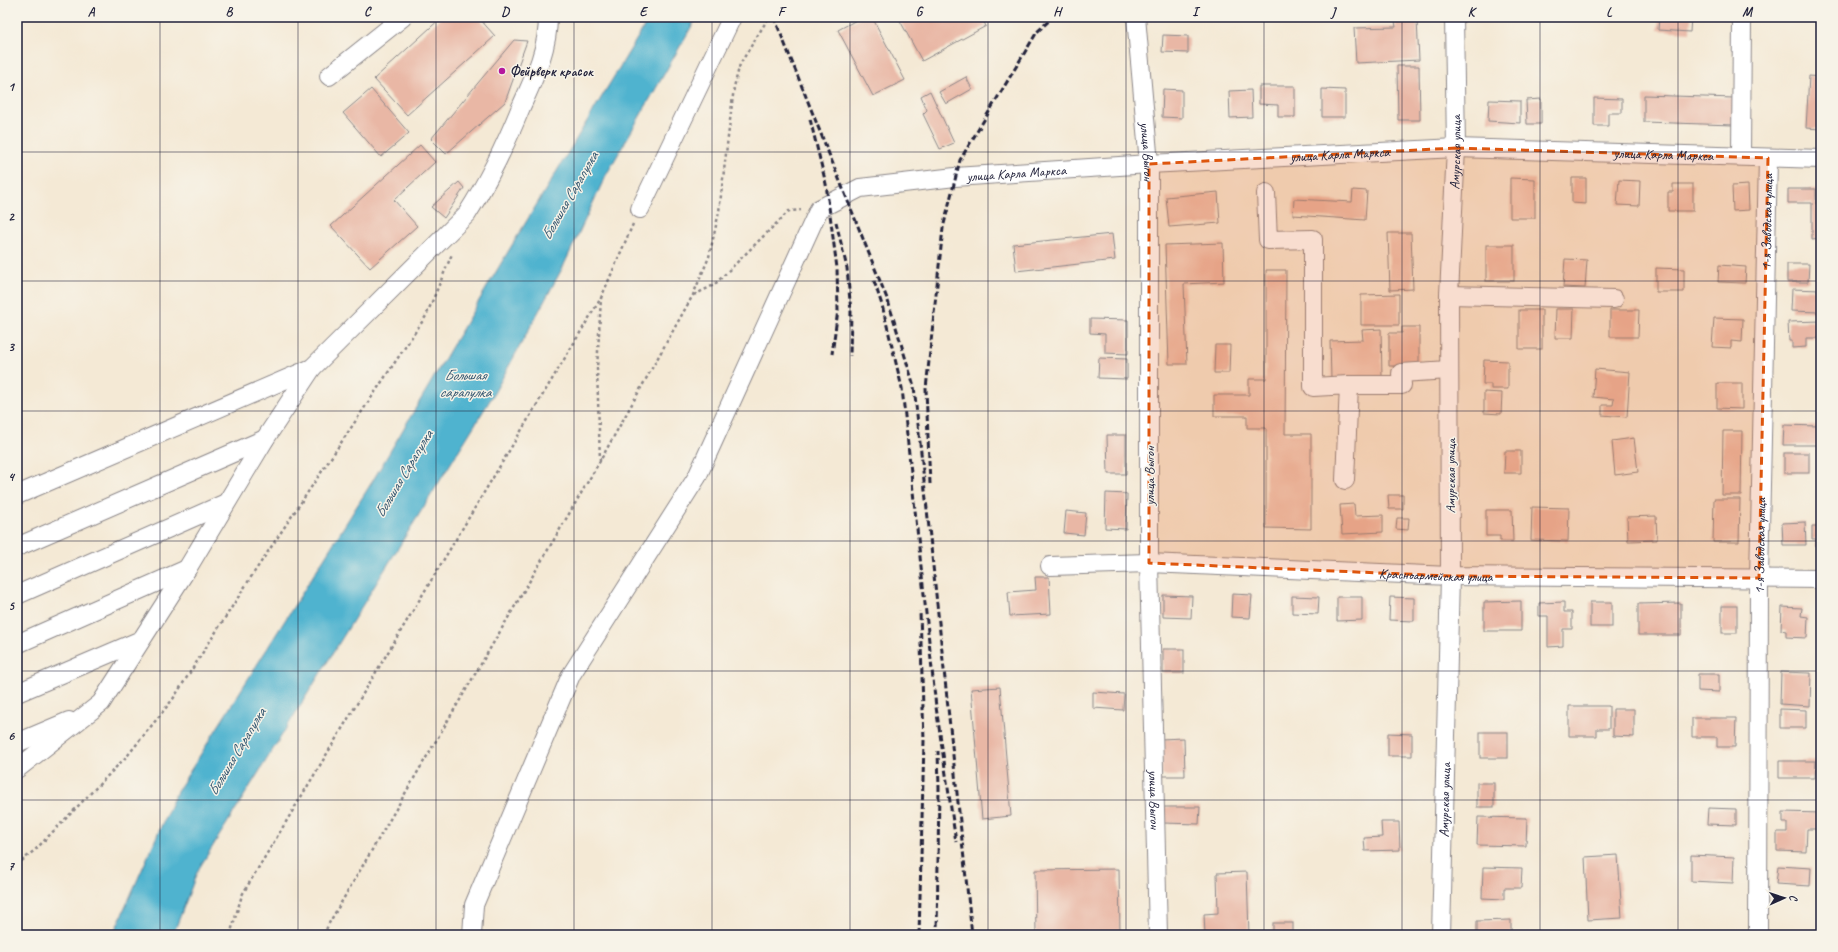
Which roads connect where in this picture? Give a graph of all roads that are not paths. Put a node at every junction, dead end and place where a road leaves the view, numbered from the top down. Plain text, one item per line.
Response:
1 (403, 17) edge
2 (548, 17) edge
3 (732, 17) edge
4 (1136, 17) edge
5 (1454, 17) edge
6 (1742, 17) edge
7 (330, 76) dead end
8 (1456, 148) junction
9 (1741, 156) junction
10 (1768, 158) junction
11 (1821, 159) edge
12 (1149, 164) junction
13 (1266, 193) dead end
14 (640, 209) road end
15 (1449, 295) junction
16 (1614, 299) dead end
17 (312, 368) junction
18 (1449, 370) junction
19 (1349, 385) junction
20 (264, 439) junction
21 (1345, 480) dead end
22 (17, 496) edge
23 (226, 503) junction
24 (17, 547) edge
25 (1149, 563) junction
26 (1050, 566) dead end
27 (187, 569) junction
28 (1450, 576) junction
29 (1759, 578) junction
30 (1821, 579) edge
31 (17, 596) edge
32 (141, 640) junction
33 (17, 644) edge
34 (17, 693) edge
35 (95, 709) junction
36 (17, 743) edge
37 (17, 769) edge
38 (472, 935) edge
39 (1158, 935) edge
40 (1441, 935) edge
41 (1758, 935) edge

1 - 7 street
2 - 17 street
3 - 14 street
4 - 12 street, улица Выгон
5 - 8 street, Амурская улица
6 - 9 street
8 - 9 street, улица Карла Маркса
8 - 12 street, улица Карла Маркса
8 - 15 street, Амурская улица
9 - 10 street, улица Карла Маркса
10 - 11 street, улица Карла Маркса
10 - 29 street, 1-я Заводская улица
12 - 25 street, улица Выгон
12 - 38 street, улица Карла Маркса
13 - 19 street
15 - 16 street
15 - 18 street, Амурская улица
17 - 20 street
17 - 22 street
18 - 19 street
18 - 28 street, Амурская улица
19 - 21 street
20 - 23 street
20 - 24 street
23 - 27 street
23 - 31 street
25 - 26 street, Красноармейская улица
25 - 28 street, Красноармейская улица
25 - 39 street, улица Выгон
27 - 32 street
27 - 33 street
28 - 29 street, Красноармейская улица
28 - 40 street, Амурская улица
29 - 30 street, Красноармейская улица
29 - 41 street, 1-я Заводская улица
32 - 34 street
32 - 35 street
35 - 36 street
35 - 37 street

